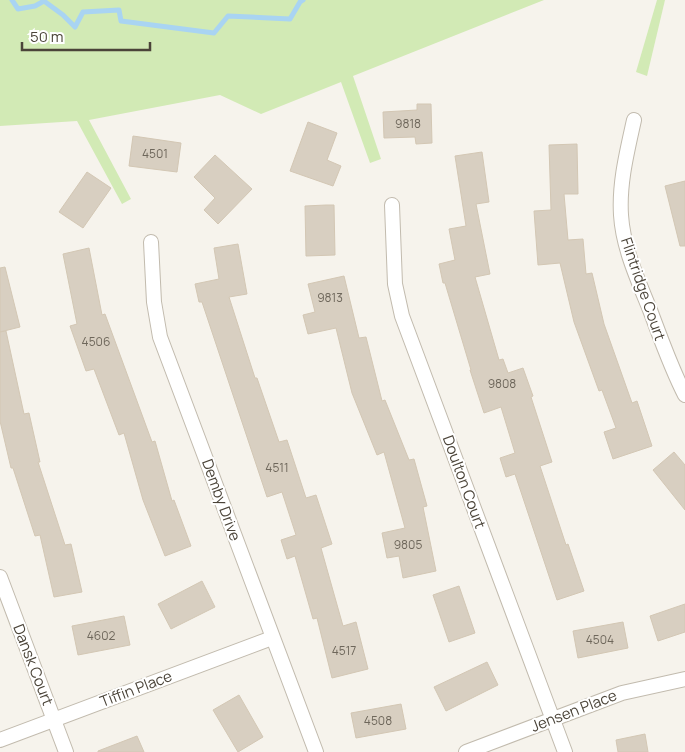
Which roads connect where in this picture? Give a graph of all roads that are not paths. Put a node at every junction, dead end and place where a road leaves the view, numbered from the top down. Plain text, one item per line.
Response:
1 (634, 120) dead end
2 (392, 205) dead end
3 (151, 242) dead end
4 (685, 395) edge
5 (0, 577) edge
6 (272, 638) junction
7 (685, 678) edge
8 (553, 719) junction
9 (54, 720) junction
10 (0, 740) edge
11 (66, 752) edge
12 (316, 752) edge
13 (466, 752) edge
14 (565, 752) edge

1 - 4 street, Flintridge Court
2 - 8 street, Doulton Court
3 - 6 street, Demby Drive
5 - 9 street, Dansk Court
6 - 9 street, Tiffin Place
6 - 12 street, Demby Drive
7 - 8 street, Jensen Place
8 - 13 street, Jensen Place
8 - 14 street, Doulton Court
9 - 10 street, Tiffin Place
9 - 11 street, Dansk Court

